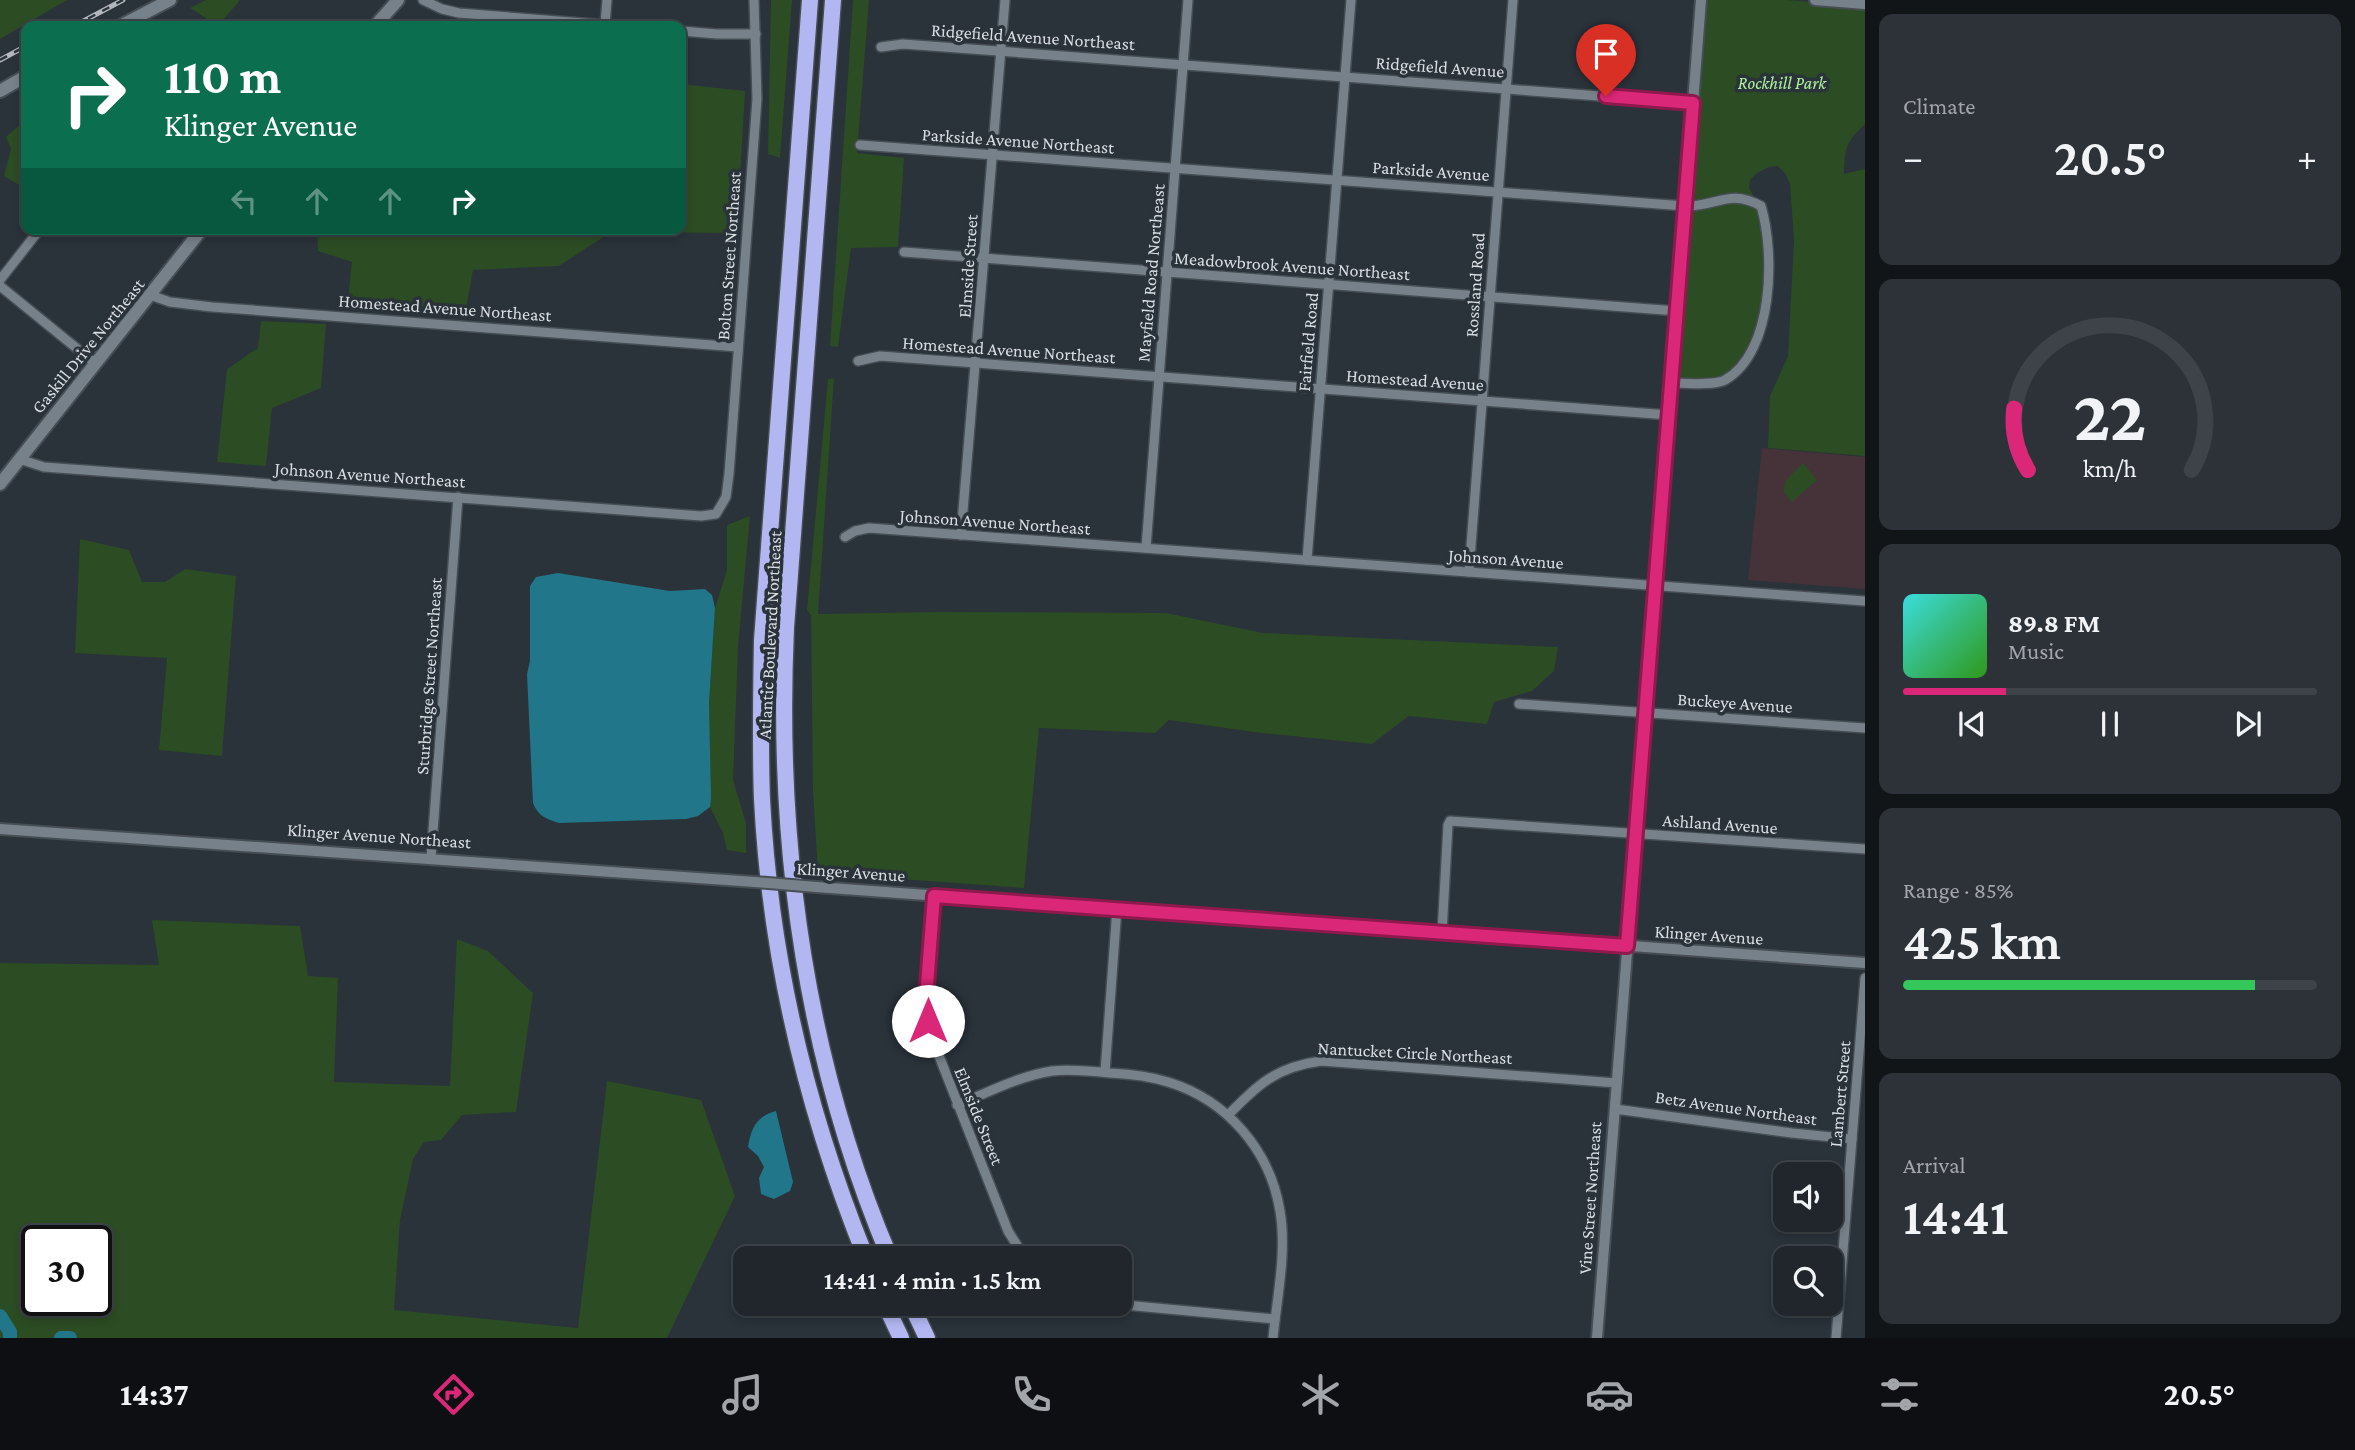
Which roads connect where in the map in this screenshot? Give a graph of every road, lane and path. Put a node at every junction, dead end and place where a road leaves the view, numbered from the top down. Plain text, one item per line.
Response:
1 (170, 0) edge
2 (398, 0) edge
3 (423, 0) edge
4 (607, 0) edge
5 (754, 0) edge
6 (810, 0) edge
7 (833, 0) edge
8 (1005, 0) edge
9 (1188, 0) edge
10 (1351, 0) edge
11 (1513, 0) edge
12 (1701, 0) edge
13 (1815, 0) edge
14 (1865, 4) edge
15 (130, 21) edge
16 (379, 21) edge
17 (557, 21) edge
18 (606, 21) edge
19 (686, 31) edge
20 (756, 34) junction
21 (881, 47) dead end
22 (1001, 51) junction
23 (1183, 64) junction
24 (1346, 76) junction
25 (21, 79) edge
26 (1506, 88) junction
27 (0, 91) edge
28 (1693, 103) junction
29 (860, 145) dead end
30 (993, 155) junction
31 (1175, 168) junction
32 (1336, 180) junction
33 (1498, 192) junction
34 (1685, 206) junction
35 (35, 235) edge
36 (197, 235) edge
37 (904, 252) dead end
38 (984, 259) junction
39 (1166, 272) junction
40 (0, 280) edge
41 (1328, 284) junction
42 (0, 286) edge
43 (150, 295) junction
44 (1490, 296) junction
45 (1677, 311) junction
46 (738, 347) junction
47 (858, 360) dead end
48 (976, 363) junction
49 (96, 364) junction
50 (1158, 378) junction
51 (1671, 383) junction
52 (1320, 389) junction
53 (1483, 401) junction
54 (1669, 415) junction
55 (19, 459) junction
56 (0, 484) edge
57 (458, 497) junction
58 (719, 512) joint
59 (961, 535) junction
60 (845, 537) dead end
61 (1146, 548) junction
62 (1307, 560) junction
63 (1469, 572) junction
64 (1656, 587) junction
65 (1865, 601) edge
66 (1519, 704) dead end
67 (1646, 713) junction
68 (1865, 728) edge
69 (0, 829) edge
70 (1636, 834) junction
71 (1865, 849) edge
72 (431, 858) junction
73 (755, 881) joint
74 (934, 896) junction
75 (1117, 908) junction
76 (1442, 933) junction
77 (1627, 946) junction
78 (1865, 963) edge
79 (1865, 978) edge
80 (1105, 1072) junction
81 (1617, 1083) junction
82 (957, 1105) junction
83 (1615, 1108) junction
84 (1228, 1115) junction
85 (1852, 1139) junction
86 (862, 1246) edge
87 (886, 1246) edge
88 (1017, 1246) edge
89 (1132, 1306) edge
90 (891, 1316) edge
91 (917, 1316) edge
92 (1275, 1319) junction
93 (901, 1338) edge
94 (927, 1338) edge
95 (1273, 1338) edge
96 (1597, 1338) edge
97 (1836, 1338) edge

1 - 15 main road
2 - 16 main road
3 - 17 street
4 - 18 street
5 - 20 street, Bolton Street Northeast
6 - 86 highway, Atlantic Boulevard Northeast
7 - 87 highway, Atlantic Boulevard Northeast
8 - 22 street, Elmside Street
9 - 23 street, Mayfield Road Northeast
10 - 24 street, Fairfield Road
11 - 26 street, Rossland Road
12 - 28 street, Vine Street Northeast
13 - 14 street
19 - 20 street
20 - 46 street, Bolton Street Northeast
21 - 22 street, Ridgefield Avenue Northeast
22 - 23 street, Ridgefield Avenue Northeast
22 - 30 street, Elmside Street
23 - 24 street, Ridgefield Avenue
23 - 31 street, Mayfield Road Northeast
24 - 26 street, Ridgefield Avenue
24 - 32 street, Fairfield Road
25 - 27 main road
26 - 28 street, Ridgefield Avenue
26 - 33 street, Rossland Road
28 - 34 street, Vine Street Northeast
29 - 30 street, Parkside Avenue Northeast
30 - 31 street, Parkside Avenue Northeast
30 - 38 street, Elmside Street
31 - 32 street, Parkside Avenue
31 - 39 street, Mayfield Road Northeast
32 - 33 street, Parkside Avenue
32 - 41 street, Fairfield Road
33 - 34 street, Parkside Avenue
33 - 44 street, Rossland Road
34 - 45 street, Vine Street Northeast
34 - 51 street, Parkside Avenue
35 - 40 street
36 - 43 main road, Gaskill Drive Northeast
37 - 38 street, Meadowbrook Avenue Northeast
38 - 39 street, Meadowbrook Avenue Northeast
38 - 48 street, Elmside Street
39 - 41 street, Meadowbrook Avenue Northeast
39 - 50 street, Mayfield Road Northeast
41 - 44 street, Meadowbrook Avenue Northeast
41 - 52 street, Fairfield Road
42 - 49 street
43 - 46 street, Homestead Avenue Northeast
43 - 49 main road, Gaskill Drive Northeast
44 - 45 street, Meadowbrook Avenue Northeast
44 - 53 street, Rossland Road
45 - 51 street, Vine Street Northeast
46 - 58 street, Bolton Street Northeast
47 - 48 street, Homestead Avenue Northeast
48 - 50 street, Homestead Avenue Northeast
48 - 59 street, Elmside Street
49 - 55 main road, Gaskill Drive Northeast
50 - 52 street, Homestead Avenue
50 - 61 street, Mayfield Road Northeast
51 - 54 street, Vine Street Northeast
52 - 53 street, Homestead Avenue
52 - 62 street, Fairfield Road
53 - 54 street, Homestead Avenue
53 - 63 street, Rossland Road
54 - 64 street, Vine Street Northeast
55 - 56 main road, Gaskill Drive Northeast
55 - 57 street, Johnson Avenue Northeast
57 - 58 street, Johnson Avenue Northeast
57 - 72 street, Sturbridge Street Northeast
59 - 60 street, Johnson Avenue Northeast
59 - 61 street, Johnson Avenue Northeast
61 - 62 street, Johnson Avenue
62 - 63 street, Johnson Avenue
63 - 64 street, Johnson Avenue
64 - 65 street, Johnson Avenue
64 - 67 street, Vine Street Northeast
66 - 67 street, Buckeye Avenue
67 - 68 street, Buckeye Avenue
67 - 70 street, Vine Street Northeast
69 - 72 street, Klinger Avenue Northeast
70 - 71 street, Ashland Avenue
70 - 76 street, Ashland Avenue
70 - 77 street, Vine Street Northeast
72 - 73 street, Klinger Avenue Northeast
73 - 74 street, Klinger Avenue, bridge
74 - 75 street, Klinger Avenue
74 - 82 street, Elmside Street
75 - 76 street, Klinger Avenue
75 - 80 street
76 - 77 street, Klinger Avenue
77 - 78 street, Klinger Avenue
77 - 81 street, Vine Street Northeast
79 - 85 street, Lambert Street
80 - 82 street
80 - 84 street
81 - 83 street, Vine Street Northeast
81 - 84 street, Nantucket Circle Northeast
82 - 88 street, Elmside Street
83 - 85 street, Betz Avenue Northeast
83 - 96 street, Vine Street Northeast
84 - 92 street
85 - 97 street, Lambert Street
89 - 92 street
90 - 93 highway
91 - 94 highway
92 - 95 street

